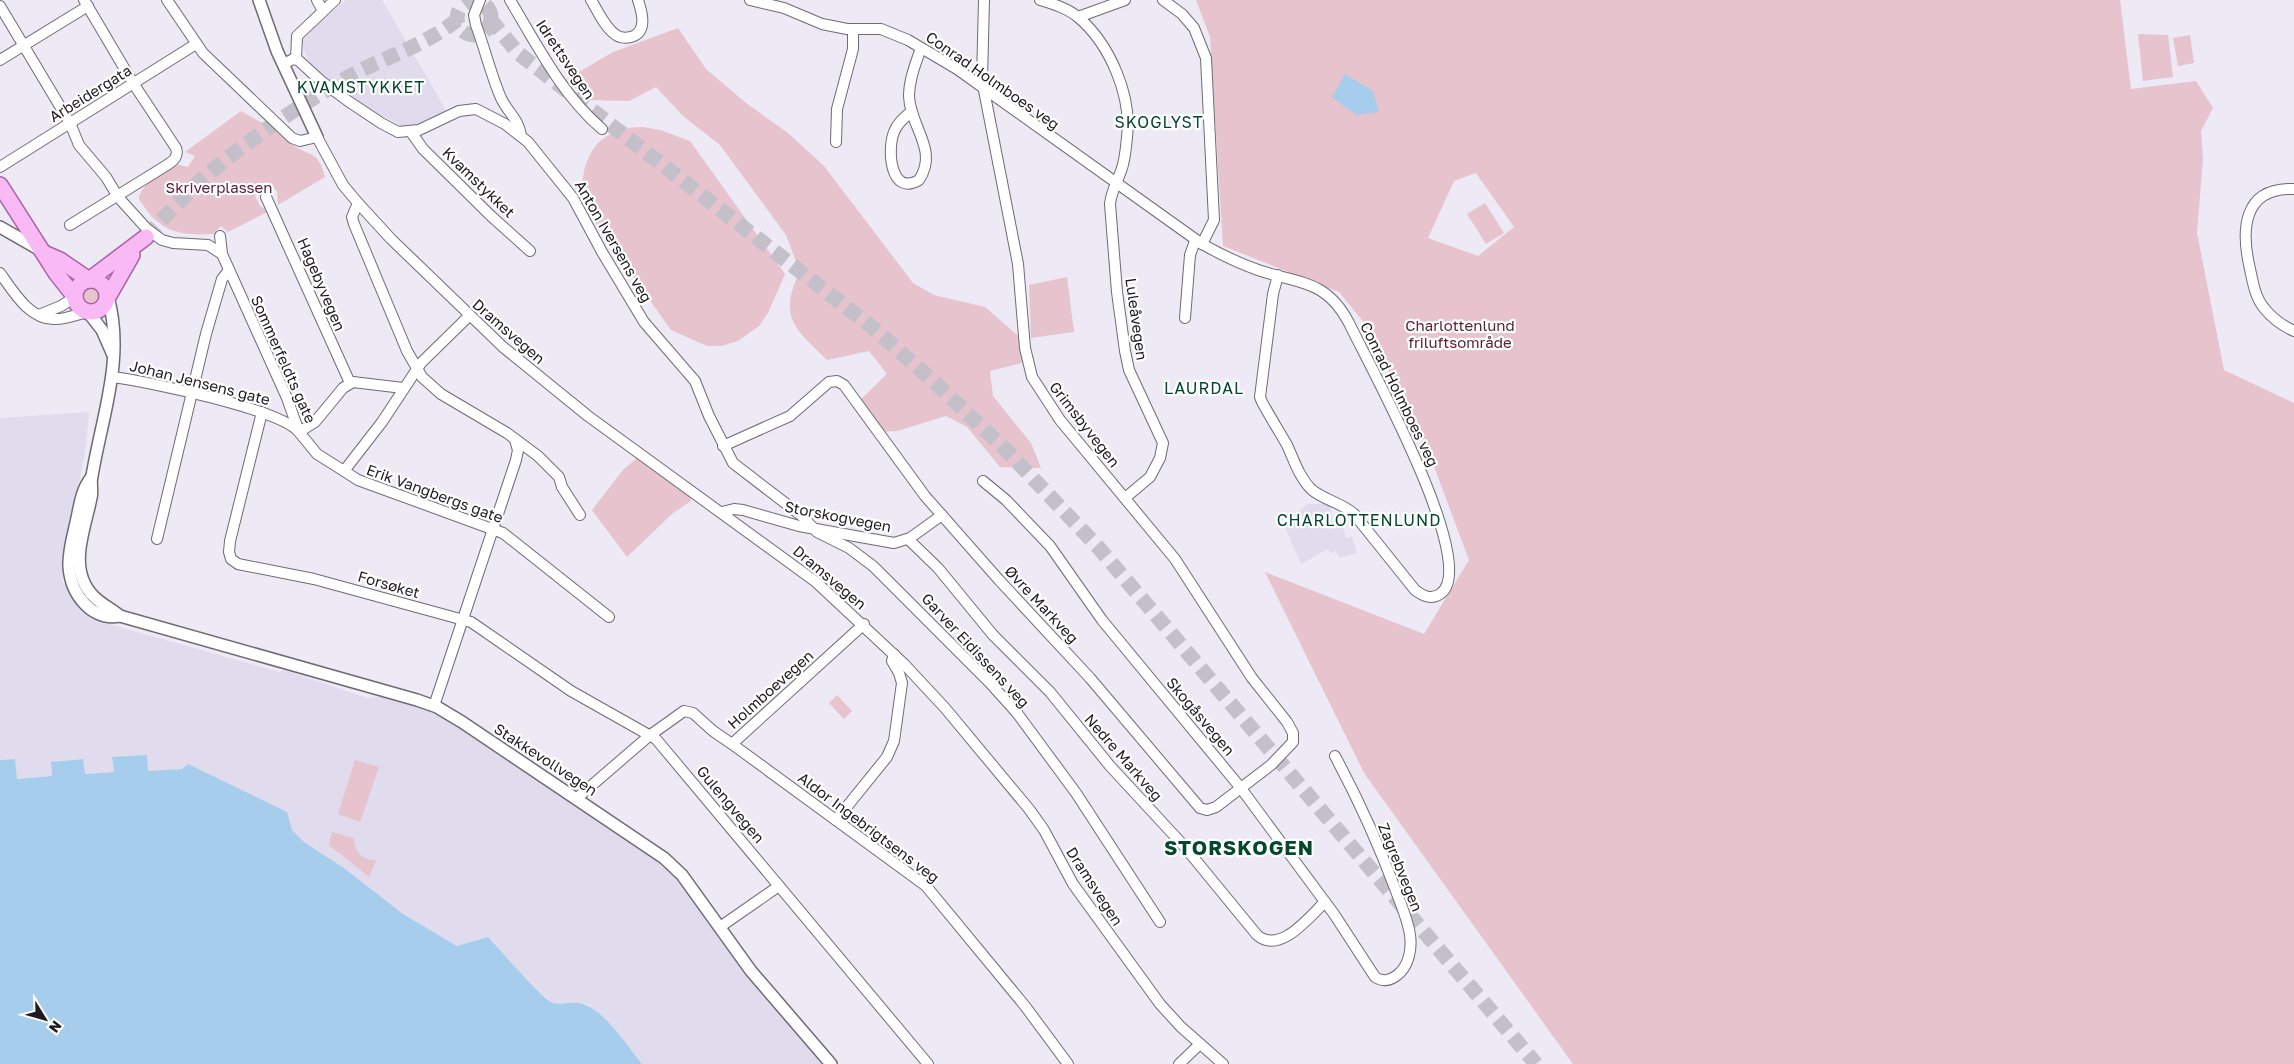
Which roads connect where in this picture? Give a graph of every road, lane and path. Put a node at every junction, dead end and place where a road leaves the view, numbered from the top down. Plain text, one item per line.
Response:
1 (167, 0) edge
2 (259, 0) edge
3 (317, 0) edge
4 (335, 0) edge
5 (480, 0) edge
6 (510, 0) edge
7 (591, 0) edge
8 (638, 0) edge
9 (750, 0) edge
10 (984, 0) edge
11 (1040, 0) edge
12 (1125, 0) edge
13 (1164, 0) edge
14 (86, 3) edge
15 (0, 6) edge
16 (323, 11) junction
17 (1078, 17) junction
18 (853, 29) junction
19 (196, 44) junction
20 (23, 46) junction
21 (921, 48) junction
22 (296, 59) junction
23 (0, 60) edge
24 (284, 64) junction
25 (133, 83) junction
26 (984, 90) junction
27 (912, 110) junction
28 (70, 123) junction
29 (602, 129) dead end
30 (411, 132) junction
31 (521, 135) junction
32 (317, 137) junction
33 (836, 142) dead end
34 (0, 168) edge
35 (1116, 183) junction
36 (0, 185) edge
37 (2294, 189) edge
38 (118, 196) junction
39 (266, 197) dead end
40 (358, 203) junction
41 (70, 225) dead end
42 (0, 227) edge
43 (220, 236) dead end
44 (1198, 242) junction
45 (530, 251) dead end
46 (44, 253) junction
47 (222, 254) junction
48 (229, 270) junction
49 (0, 273) edge
50 (1278, 275) junction
51 (89, 280) junction
52 (75, 297) junction
53 (108, 297) junction
54 (88, 312) junction
55 (39, 314) junction
56 (469, 316) junction
57 (1185, 318) dead end
58 (2294, 332) edge
59 (113, 355) junction
60 (417, 370) junction
61 (112, 377) junction
62 (350, 383) junction
63 (403, 388) junction
64 (192, 394) junction
65 (262, 412) junction
66 (300, 432) junction
67 (515, 440) junction
68 (723, 446) junction
69 (344, 471) junction
70 (983, 481) dead end
71 (1125, 498) junction
72 (722, 512) junction
73 (580, 514) dead end
74 (942, 514) junction
75 (812, 527) junction
76 (494, 529) junction
77 (157, 539) dead end
78 (908, 539) junction
79 (610, 617) dead end
80 (462, 620) junction
81 (864, 624) junction
82 (894, 654) junction
83 (434, 706) junction
84 (649, 736) junction
85 (732, 744) junction
86 (1335, 756) dead end
87 (1240, 787) junction
88 (577, 798) junction
89 (836, 820) junction
90 (779, 886) junction
91 (1325, 902) junction
92 (1160, 922) dead end
93 (720, 927) junction
94 (1382, 980) joint
95 (1200, 1044) junction
96 (831, 1064) edge
97 (928, 1064) edge
98 (1068, 1064) edge
99 (1179, 1064) edge
100 (1223, 1064) edge

1 - 19 street
2 - 24 street
3 - 16 street
4 - 16 street
5 - 31 street
6 - 29 street, Idrettsvegen
7 - 8 street
9 - 18 street, Conrad Holmboes veg
10 - 26 street, Grimsbyvegen
11 - 17 street
12 - 17 street
13 - 44 street
14 - 20 street
14 - 25 street
15 - 20 street
16 - 22 street
17 - 35 street, Luleåvegen
18 - 21 street, Conrad Holmboes veg
18 - 33 street
19 - 25 street, Arbeidergata
19 - 32 street
20 - 23 street
20 - 28 street
21 - 26 street, Conrad Holmboes veg
21 - 27 street
22 - 24 street
22 - 30 street
24 - 32 street
25 - 28 street, Arbeidergata
25 - 38 street
26 - 35 street, Conrad Holmboes veg
26 - 71 street, Grimsbyvegen
27 - 27 street
28 - 34 street, Arbeidergata
28 - 38 street
30 - 31 street, Anton Iversens veg
30 - 45 street, Kvamstykket
31 - 68 street, Anton Iversens veg
32 - 40 street, Dramsvegen
35 - 44 street, Conrad Holmboes veg
35 - 71 street, Luleåvegen
36 - 46 main road
37 - 58 street
38 - 41 street
38 - 47 street
39 - 62 street, Hagebyvegen
40 - 56 street, Dramsvegen
40 - 60 street
42 - 46 street
43 - 47 street, Sommerfeldts gate
44 - 50 street, Conrad Holmboes veg
44 - 57 street
46 - 51 main road
46 - 52 main road
47 - 48 street, Sommerfeldts gate
48 - 64 street
48 - 66 street, Sommerfeldts gate
49 - 55 street
50 - 50 street, Conrad Holmboes veg
51 - 52 main road
51 - 53 main road
51 - 53 main road
52 - 54 main road
52 - 55 street
53 - 54 main road
53 - 59 street, Stakkevollvegen
54 - 55 street
54 - 59 street
56 - 60 street
56 - 72 street, Dramsvegen
59 - 61 street, Stakkevollvegen
60 - 63 street
60 - 67 street
61 - 64 street, Johan Jensens gate
61 - 83 street, Stakkevollvegen
62 - 63 street
62 - 66 street
63 - 69 street
64 - 65 street, Johan Jensens gate
64 - 77 street
65 - 66 street, Johan Jensens gate
65 - 80 street, Forsøket
66 - 69 street, Sommerfeldts gate
67 - 73 street
67 - 76 street
68 - 74 street, Øvre Markveg
68 - 75 street, Garver Eidissens veg
69 - 76 street, Erik Vangbergs gate
70 - 87 street, Skogåsvegen
71 - 87 street, Grimsbyvegen
72 - 75 street, Storskogvegen
72 - 81 street, Dramsvegen
74 - 78 street, Storskogvegen
74 - 87 street, Øvre Markveg
75 - 78 street, Storskogvegen
75 - 92 street, Garver Eidissens veg
76 - 79 street, Erik Vangbergs gate
76 - 80 street
78 - 91 street, Nedre Markveg
80 - 83 street
80 - 84 street, Gulengvegen
81 - 82 street, Dramsvegen
81 - 85 street, Holmboevegen
82 - 89 street
82 - 95 street, Dramsvegen
83 - 88 street, Stakkevollvegen
84 - 85 street, Holmboevegen
84 - 88 street, Holmboevegen
84 - 90 street, Gulengvegen
85 - 89 street, Aldor Ingebrigtsens veg
86 - 94 street, Zagrebvegen
87 - 91 street, Skogåsvegen
88 - 93 street, Stakkevollvegen
89 - 98 street, Aldor Ingebrigtsens veg
90 - 93 street
90 - 97 street, Gulengvegen
91 - 94 street, Skogåsvegen
93 - 96 street, Stakkevollvegen
95 - 99 street
95 - 100 street, Dramsvegen

